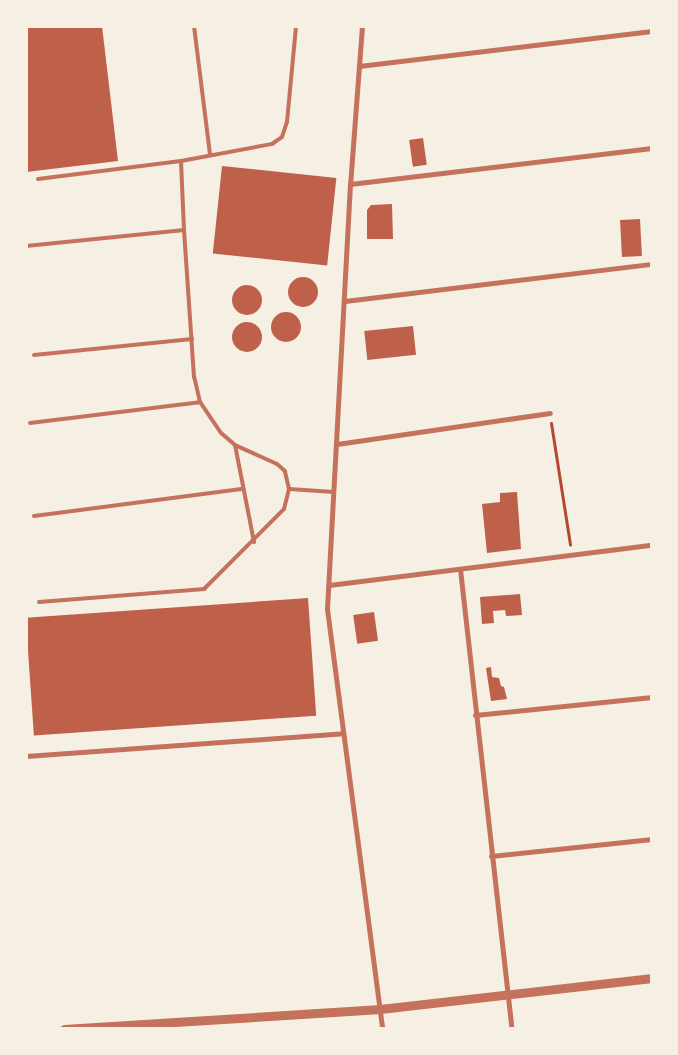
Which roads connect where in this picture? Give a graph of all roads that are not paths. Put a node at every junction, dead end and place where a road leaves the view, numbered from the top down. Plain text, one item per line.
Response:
1 (194, 26) edge
2 (296, 26) edge
3 (362, 26) edge
4 (652, 31) edge
5 (359, 66) junction
6 (652, 148) edge
7 (210, 154) junction
8 (181, 160) junction
9 (38, 180) dead end
10 (350, 184) junction
11 (184, 230) junction
12 (26, 246) edge
13 (652, 264) edge
14 (345, 301) junction
15 (192, 338) junction
16 (34, 355) dead end
17 (200, 402) junction
18 (550, 413) road end
19 (30, 423) dead end
20 (337, 444) junction
21 (235, 445) junction
22 (243, 489) junction
23 (289, 489) junction
24 (334, 492) junction
25 (34, 516) dead end
26 (254, 542) junction
27 (652, 545) edge
28 (460, 569) junction
29 (329, 585) junction
30 (39, 602) dead end
31 (652, 697) edge
32 (475, 715) junction
33 (343, 733) junction
34 (26, 756) edge
35 (652, 839) edge
36 (492, 856) junction
37 (652, 978) edge
38 (507, 994) junction
39 (380, 1009) junction
40 (64, 1029) edge
41 (382, 1029) edge
42 (512, 1029) edge

1 - 7 lane
2 - 7 lane
3 - 5 street
4 - 5 street
5 - 10 street
6 - 10 street
7 - 8 lane
8 - 9 lane
8 - 11 lane
10 - 14 street
11 - 12 lane
11 - 15 lane
13 - 14 street
14 - 20 street
15 - 16 lane
15 - 17 lane
17 - 19 lane
17 - 21 lane
18 - 20 street
20 - 24 street
21 - 22 lane
21 - 23 lane
22 - 25 lane
22 - 26 lane
23 - 24 lane
23 - 26 lane
24 - 29 street
26 - 30 lane
27 - 28 street
28 - 29 street
28 - 32 street
29 - 33 street
31 - 32 street
32 - 36 street
33 - 34 street
33 - 39 street
35 - 36 street
36 - 38 street
37 - 38 street
38 - 39 street
38 - 42 street
39 - 40 street
39 - 41 street

